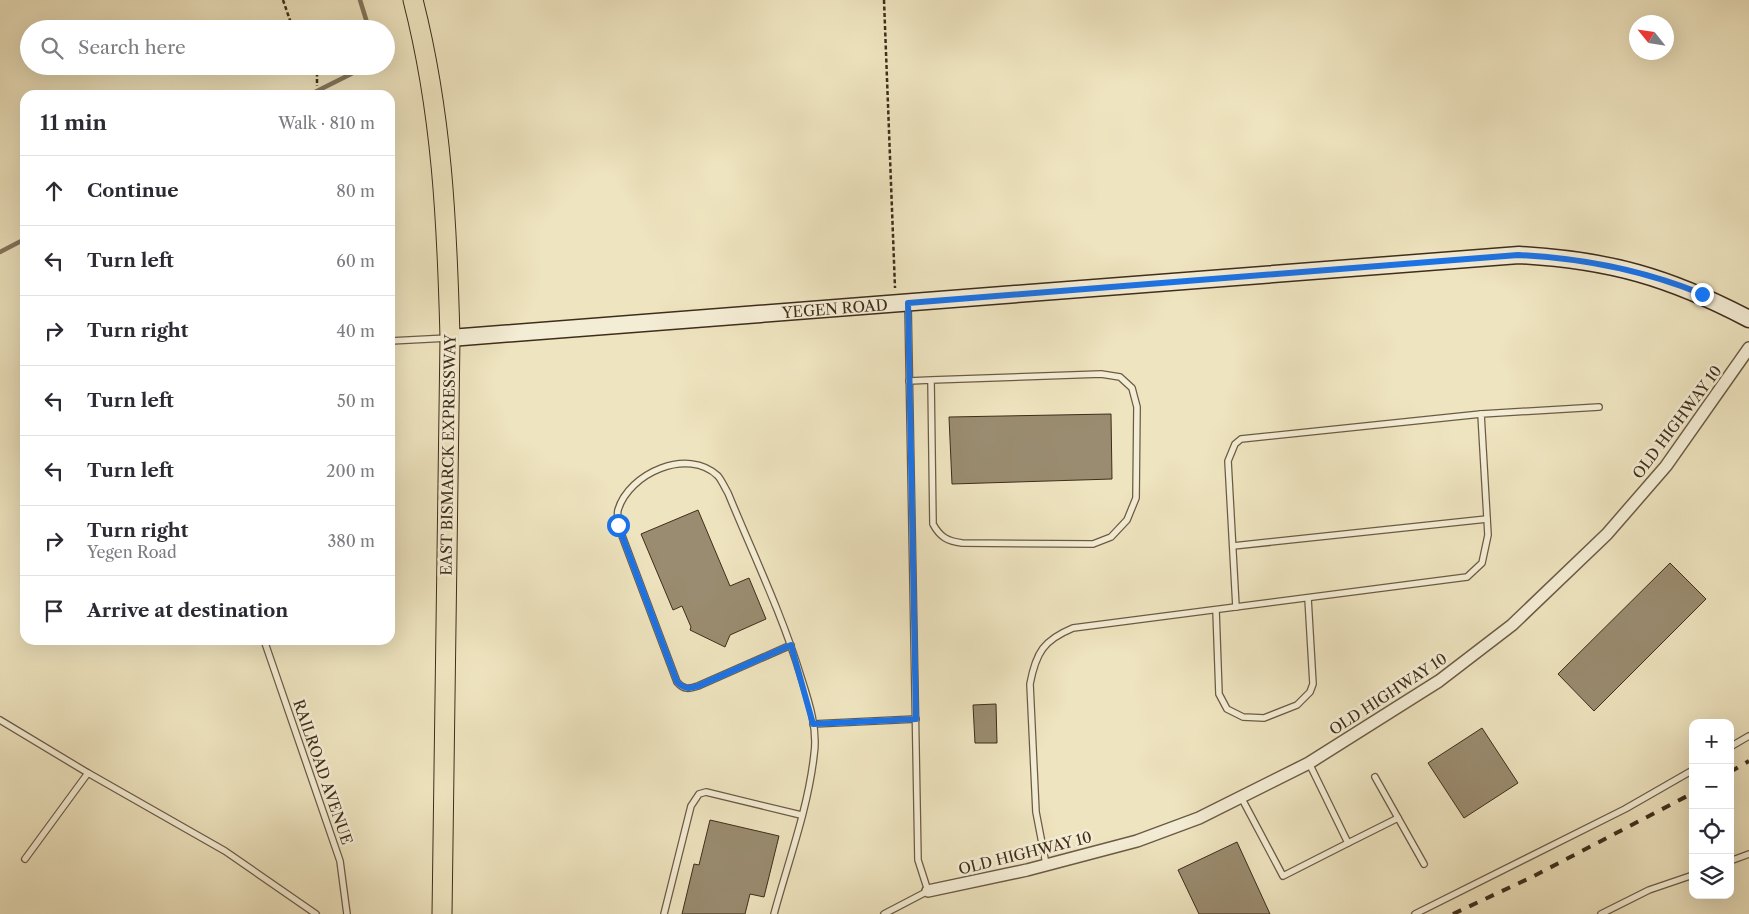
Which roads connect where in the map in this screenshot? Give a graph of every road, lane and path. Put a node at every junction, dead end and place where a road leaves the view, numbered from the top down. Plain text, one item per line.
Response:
1 (283, 0) edge
2 (413, 0) edge
3 (884, 0) edge
4 (290, 20) edge
5 (317, 75) edge
6 (317, 86) dead end
7 (901, 303) junction
8 (1749, 318) edge
9 (450, 338) junction
10 (395, 341) edge
11 (1749, 348) edge
12 (909, 380) junction
13 (931, 380) junction
14 (1600, 407) dead end
15 (1480, 414) junction
16 (1487, 519) junction
17 (1233, 546) junction
18 (1308, 598) junction
19 (1236, 607) junction
20 (1216, 610) junction
21 (266, 645) edge
22 (791, 645) junction
23 (916, 719) junction
24 (0, 720) edge
25 (813, 724) junction
26 (1749, 736) edge
27 (1734, 745) edge
28 (1309, 763) junction
29 (1689, 772) edge
30 (88, 773) junction
31 (1375, 777) dead end
32 (1241, 797) junction
33 (802, 815) junction
34 (1398, 818) junction
35 (1348, 843) junction
36 (1749, 854) edge
37 (25, 860) dead end
38 (1734, 860) edge
39 (1046, 864) junction
40 (1424, 864) dead end
41 (1689, 876) edge
42 (928, 890) junction
43 (316, 914) edge
44 (347, 914) edge
45 (442, 914) edge
46 (664, 914) edge
47 (774, 914) edge
48 (884, 914) edge
49 (1415, 914) edge
50 (1601, 914) edge

1 - 4 path
2 - 9 main road, EAST BISMARCK EXPRESSWAY
3 - 7 path
5 - 6 path
7 - 8 street, YEGEN ROAD
7 - 9 street, YEGEN ROAD
7 - 12 lane
9 - 10 lane
9 - 45 main road, EAST BISMARCK EXPRESSWAY
11 - 28 street, OLD HIGHWAY 10
12 - 13 lane
12 - 23 lane
13 - 13 lane
14 - 15 lane
15 - 16 lane
15 - 17 lane
16 - 17 lane
16 - 18 lane
17 - 19 lane
18 - 19 lane
18 - 20 lane
19 - 20 lane
20 - 39 lane
21 - 44 lane, RAILROAD AVENUE
22 - 22 lane
22 - 25 lane
23 - 25 lane
23 - 42 lane
24 - 30 lane
25 - 33 lane
26 - 27 lane
28 - 32 street, OLD HIGHWAY 10
28 - 35 lane
29 - 49 lane
30 - 37 lane
30 - 43 lane
31 - 34 lane
32 - 35 lane
32 - 39 street, OLD HIGHWAY 10
33 - 46 lane
33 - 47 lane
34 - 35 lane
34 - 40 lane
36 - 38 lane
39 - 42 street, OLD HIGHWAY 10
41 - 50 lane
42 - 48 lane

